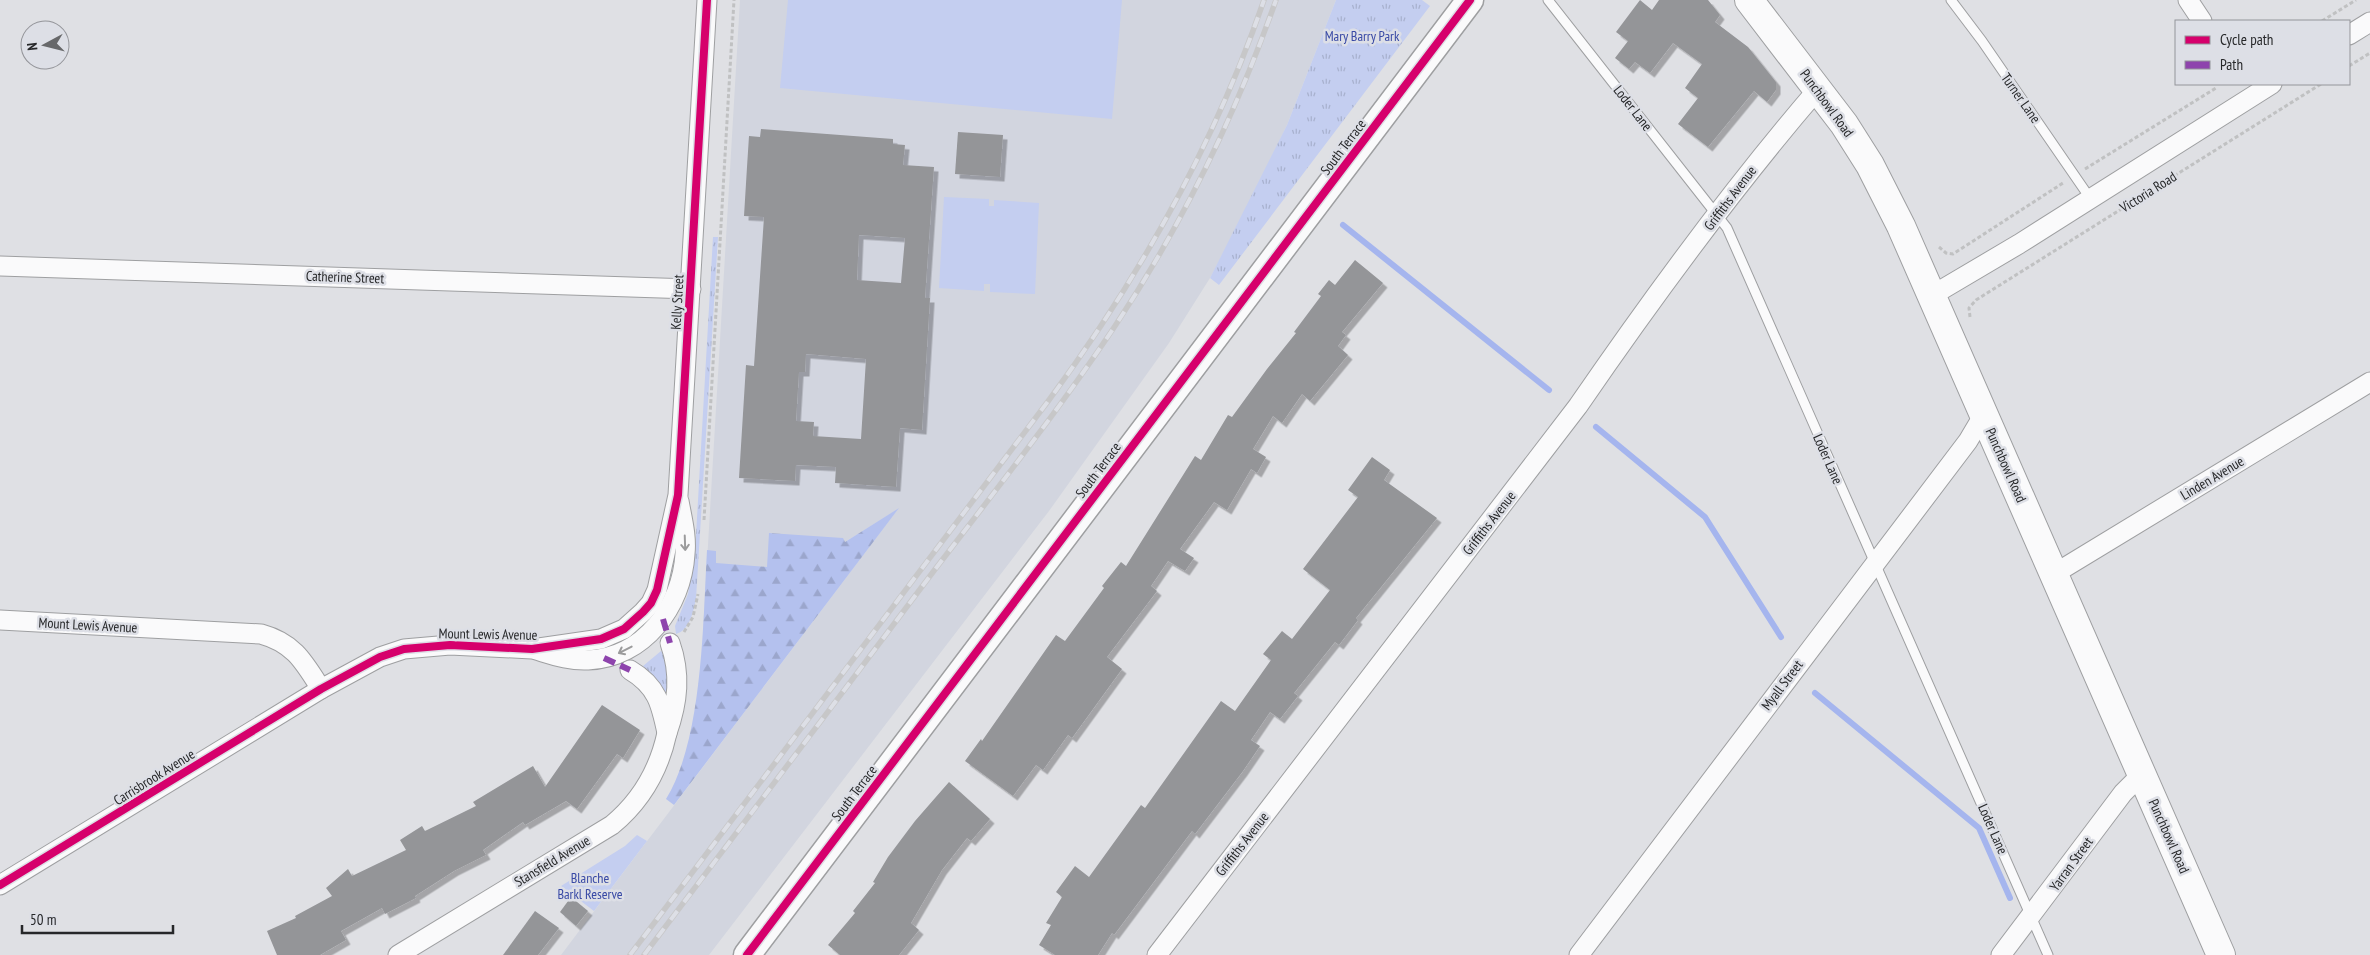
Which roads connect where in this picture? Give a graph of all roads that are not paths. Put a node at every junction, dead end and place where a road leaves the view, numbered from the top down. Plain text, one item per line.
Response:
1 (707, 0) edge
2 (1470, 0) edge
3 (1548, 0) edge
4 (1749, 0) edge
5 (1951, 0) edge
6 (2188, 0) edge
7 (2201, 20) edge
8 (2370, 22) edge
9 (2350, 34) edge
10 (2268, 85) edge
11 (1818, 89) junction
12 (2247, 90) edge
13 (2090, 198) junction
14 (1717, 216) junction
15 (0, 266) edge
16 (690, 289) junction
17 (1931, 296) junction
18 (2370, 382) edge
19 (1984, 414) junction
20 (678, 495) junction
21 (1874, 564) junction
22 (2054, 574) junction
23 (651, 603) joint
24 (663, 619) joint
25 (0, 620) edge
26 (677, 638) road end
27 (532, 649) junction
28 (630, 670) dead end
29 (321, 689) junction
30 (667, 733) junction
31 (2142, 774) junction
32 (0, 885) edge
33 (2032, 916) junction
34 (398, 955) edge
35 (747, 955) edge
36 (1157, 955) edge
37 (1579, 955) edge
38 (2001, 955) edge
39 (2048, 955) edge
40 (2221, 955) edge

1 - 16 street, Kelly Street
2 - 35 street, South Terrace
3 - 14 lane, Loder Lane
4 - 11 main road, Punchbowl Road
5 - 13 lane, Turner Lane
6 - 7 street
8 - 9 street
10 - 12 street, Victoria Road
11 - 14 street, Griffiths Avenue
11 - 17 main road, Punchbowl Road
12 - 13 street, Victoria Road
13 - 17 street, Victoria Road
14 - 21 lane, Loder Lane
14 - 36 street, Griffiths Avenue
15 - 16 street, Catherine Street
16 - 20 street, Kelly Street
17 - 19 main road, Punchbowl Road
18 - 22 street, Linden Avenue
19 - 21 street, Myall Street
19 - 22 main road, Punchbowl Road
20 - 23 street, Kelly Street
20 -> 24 street, Kelly Street
21 - 33 lane, Loder Lane
21 - 37 street, Myall Street
22 - 31 main road, Punchbowl Road
23 - 27 street, Mount Lewis Avenue
24 -> 27 street, Mount Lewis Avenue
25 - 29 street, Mount Lewis Avenue
26 - 30 street, Stansfield Avenue
27 - 29 street, Mount Lewis Avenue
28 - 30 street, Stansfield Avenue
29 - 32 street, Carrisbrook Avenue
30 - 34 street, Stansfield Avenue
31 - 33 street, Yarran Street
31 - 40 main road, Punchbowl Road
33 - 38 street, Yarran Street
33 - 39 lane, Loder Lane

